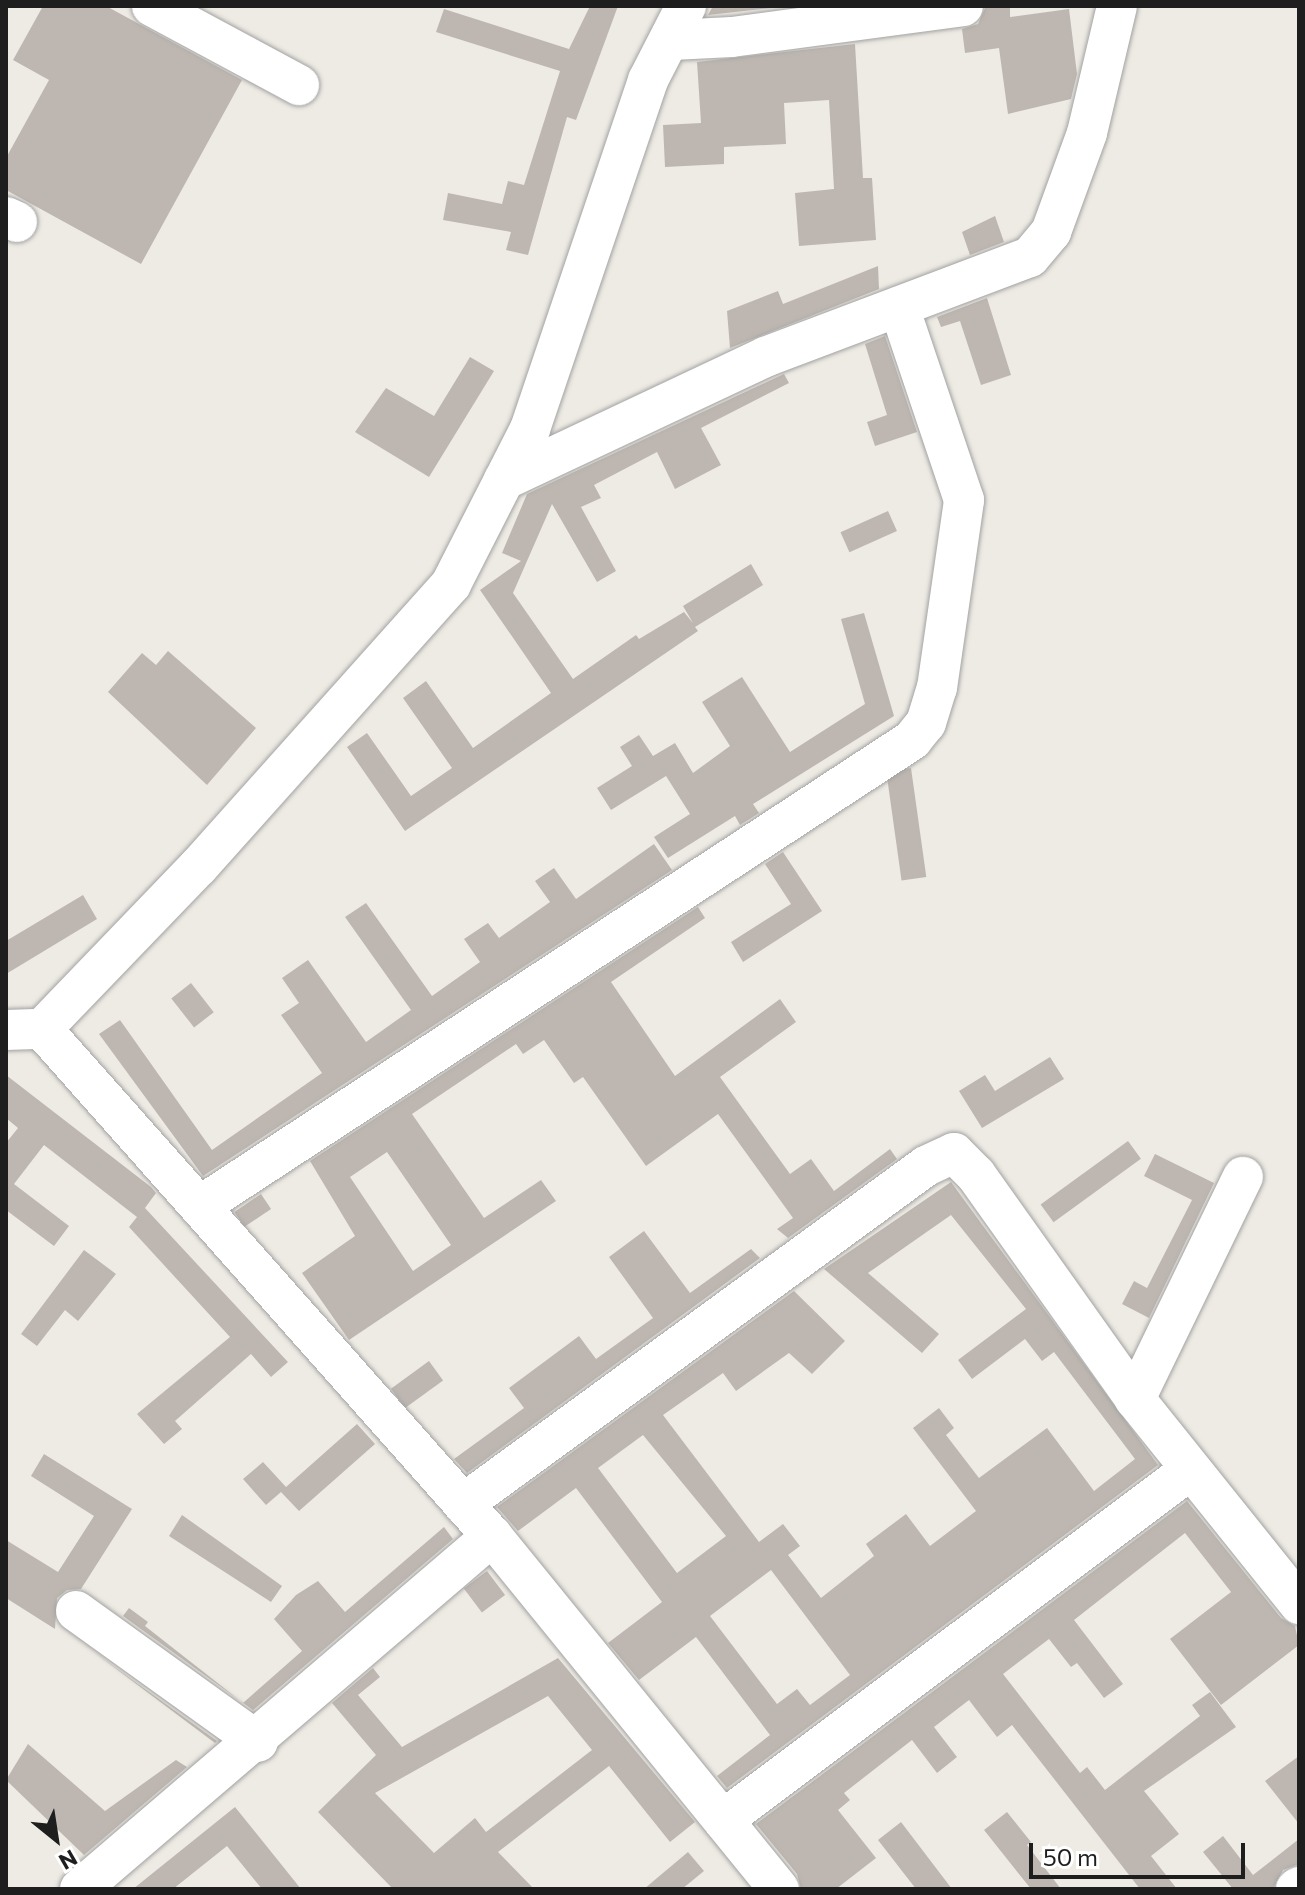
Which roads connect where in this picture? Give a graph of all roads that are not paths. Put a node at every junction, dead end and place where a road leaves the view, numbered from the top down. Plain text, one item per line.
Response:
1 (152, 6) edge
2 (963, 6) edge
3 (1117, 6) edge
4 (679, 23) edge
5 (299, 85) dead end
6 (899, 307) junction
7 (504, 480) junction
8 (24, 1029) edge
9 (1243, 1177) dead end
10 (200, 1206) junction
11 (1135, 1399) junction
12 (1190, 1470) junction
13 (463, 1504) junction
14 (492, 1536) junction
15 (1299, 1604) edge
16 (76, 1611) dead end
17 (258, 1742) junction
18 (723, 1820) junction
19 (80, 1889) edge
20 (779, 1889) edge

1 - 5 street
2 - 4 street
3 - 6 street
4 - 7 street
6 - 7 street
6 - 10 street
7 - 8 street
8 - 10 street
9 - 11 street
10 - 13 street
11 - 12 street
11 - 13 street
12 - 15 street
12 - 18 street
13 - 14 street
14 - 17 street
14 - 18 street
16 - 17 street
17 - 19 street
18 - 20 street

